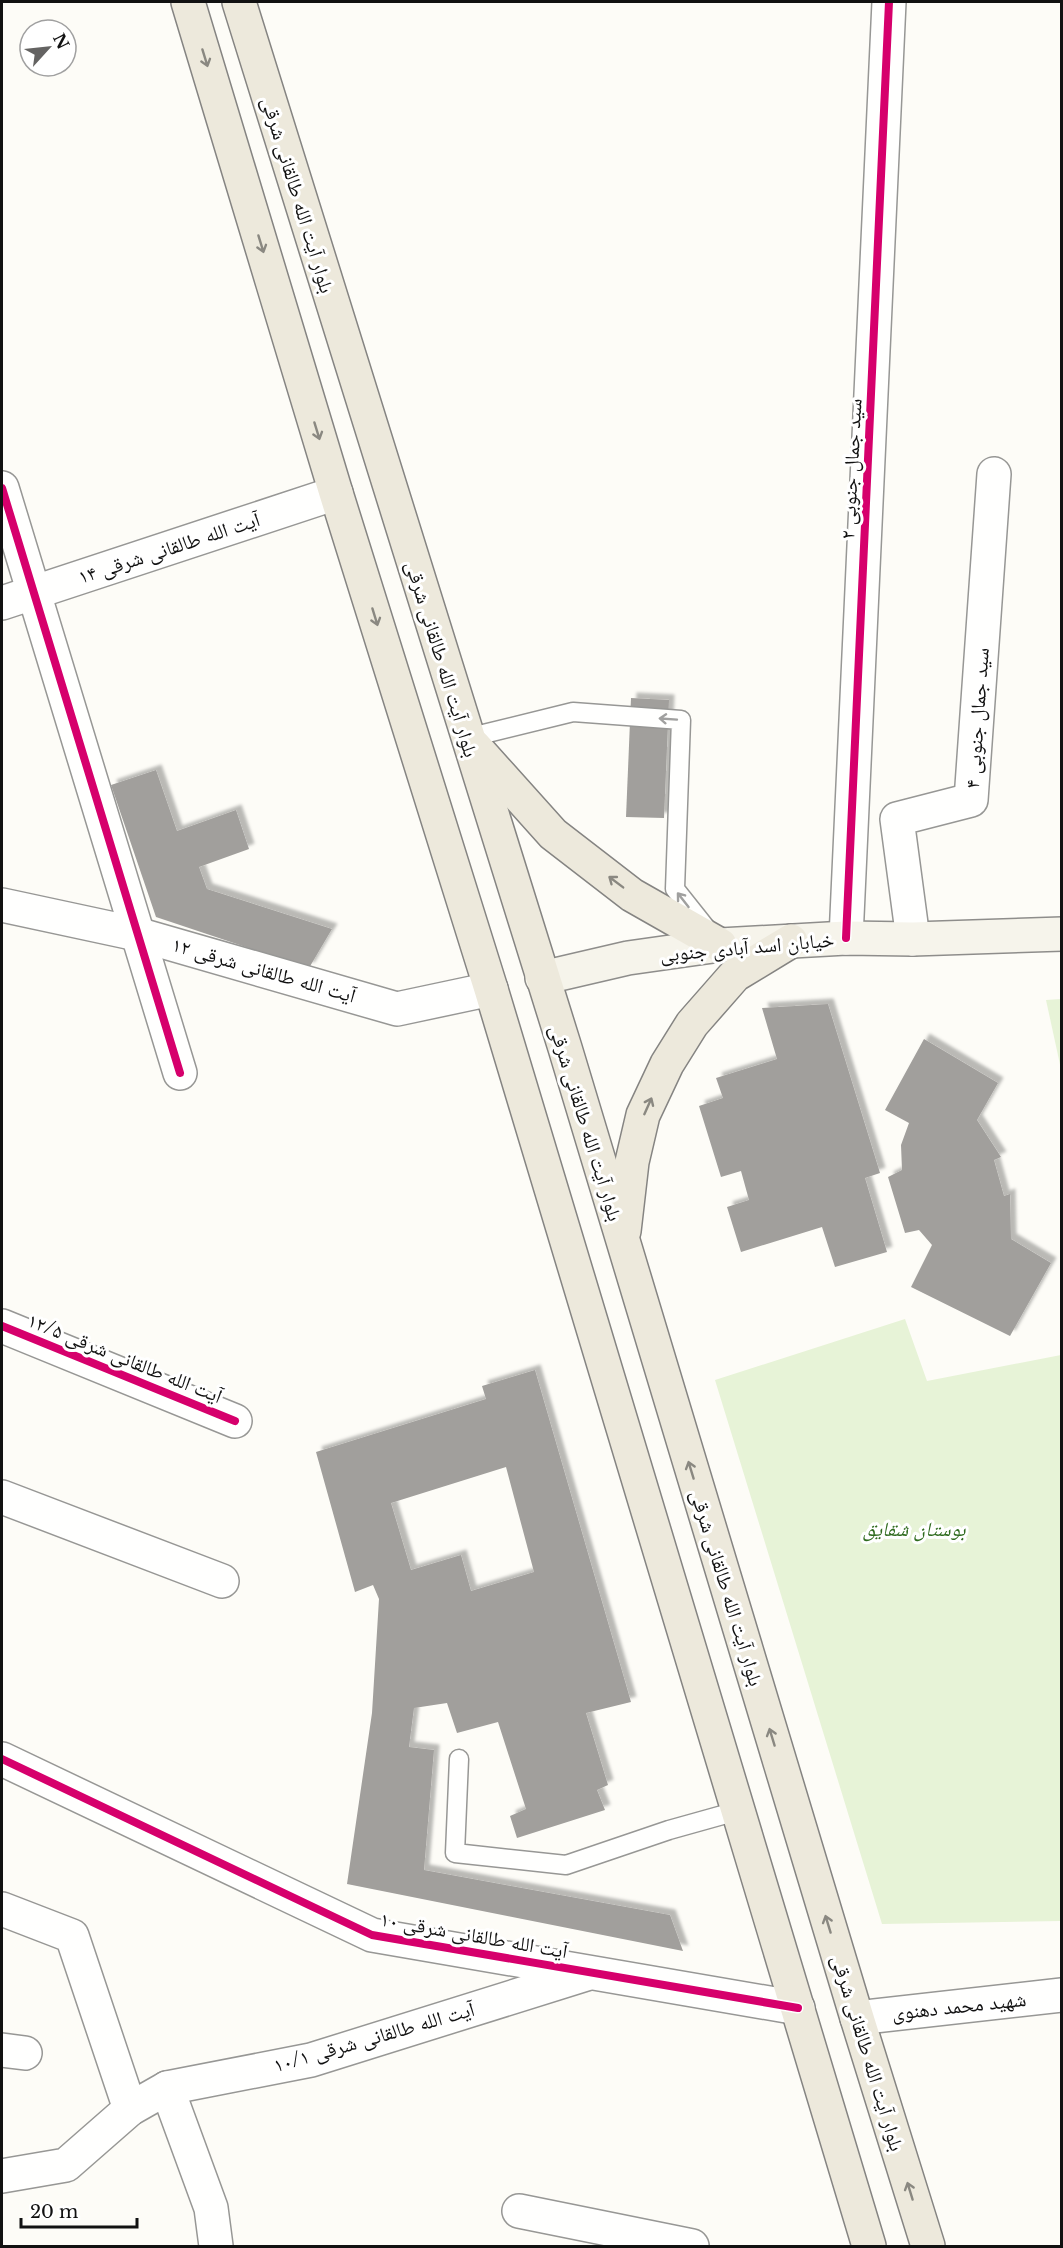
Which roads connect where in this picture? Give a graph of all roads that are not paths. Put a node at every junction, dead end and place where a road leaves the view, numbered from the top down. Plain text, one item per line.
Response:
1 (188, 2) edge
2 (239, 2) edge
3 (888, 2) edge
4 (994, 474) dead end
5 (2, 488) edge
6 (336, 494) junction
7 (34, 593) junction
8 (2, 603) edge
9 (467, 738) junction
10 (2, 905) edge
11 (137, 934) junction
12 (1062, 934) edge
13 (846, 938) junction
14 (913, 939) junction
15 (791, 941) junction
16 (720, 945) junction
17 (542, 978) junction
18 (491, 989) junction
19 (180, 1073) dead end
20 (623, 1245) junction
21 (2, 1326) edge
22 (235, 1421) dead end
23 (2, 1497) edge
24 (222, 1581) dead end
25 (2, 1758) edge
26 (459, 1759) dead end
27 (737, 1811) junction
28 (2, 1909) edge
29 (592, 1972) junction
30 (1062, 1995) edge
31 (798, 2008) junction
32 (856, 2018) junction
33 (166, 2088) junction
34 (130, 2109) junction
35 (2, 2176) edge
36 (519, 2211) dead end
37 (216, 2247) edge
38 (692, 2247) edge
39 (869, 2247) edge
40 (928, 2247) edge

1 -> 6 main road
2 - 9 main road, بلوار آیت الله طالقانی شرقی
3 - 13 street, سید جمال جنوبی ۲
4 - 14 street, سید جمال جنوبی ۴
5 - 7 street
6 - 7 street, آیت الله طالقانی شرقی ۱۴
6 -> 18 main road
7 - 8 street, آیت الله طالقانی شرقی ۱۴
7 - 11 street
16 -> 9 main road
16 -> 9 lane
9 - 17 main road, بلوار آیت الله طالقانی شرقی
10 - 11 street, آیت الله طالقانی شرقی ۱۲
11 - 18 street, آیت الله طالقانی شرقی ۱۲
11 - 19 street
12 - 14 main road, خیابان اسد آبادی جنوبی
13 - 14 main road, خیابان اسد آبادی جنوبی
13 - 15 main road, خیابان اسد آبادی جنوبی
15 - 16 main road, خیابان اسد آبادی جنوبی
20 -> 15 main road
16 - 17 main road, خیابان اسد آبادی جنوبی
17 - 18 main road
17 - 20 main road, بلوار آیت الله طالقانی شرقی
18 - 27 main road
32 -> 20 main road, بلوار آیت الله طالقانی شرقی
21 - 22 street, آیت الله طالقانی شرقی ۱۲/۵
23 - 24 street
25 - 29 street, آیت الله طالقانی شرقی ۱۰
26 - 27 lane
27 - 31 main road
28 - 34 street
29 - 31 street, آیت الله طالقانی شرقی ۱۰
29 - 33 street, آیت الله طالقانی شرقی ۱۰/۱
30 - 32 street, شهید محمد دهنوی
31 - 39 main road
40 -> 32 main road, بلوار آیت الله طالقانی شرقی
33 - 34 street, آیت الله طالقانی شرقی ۱۰/۱
33 - 37 street
34 - 35 street, آیت الله طالقانی شرقی ۱۰/۱
36 - 38 street

